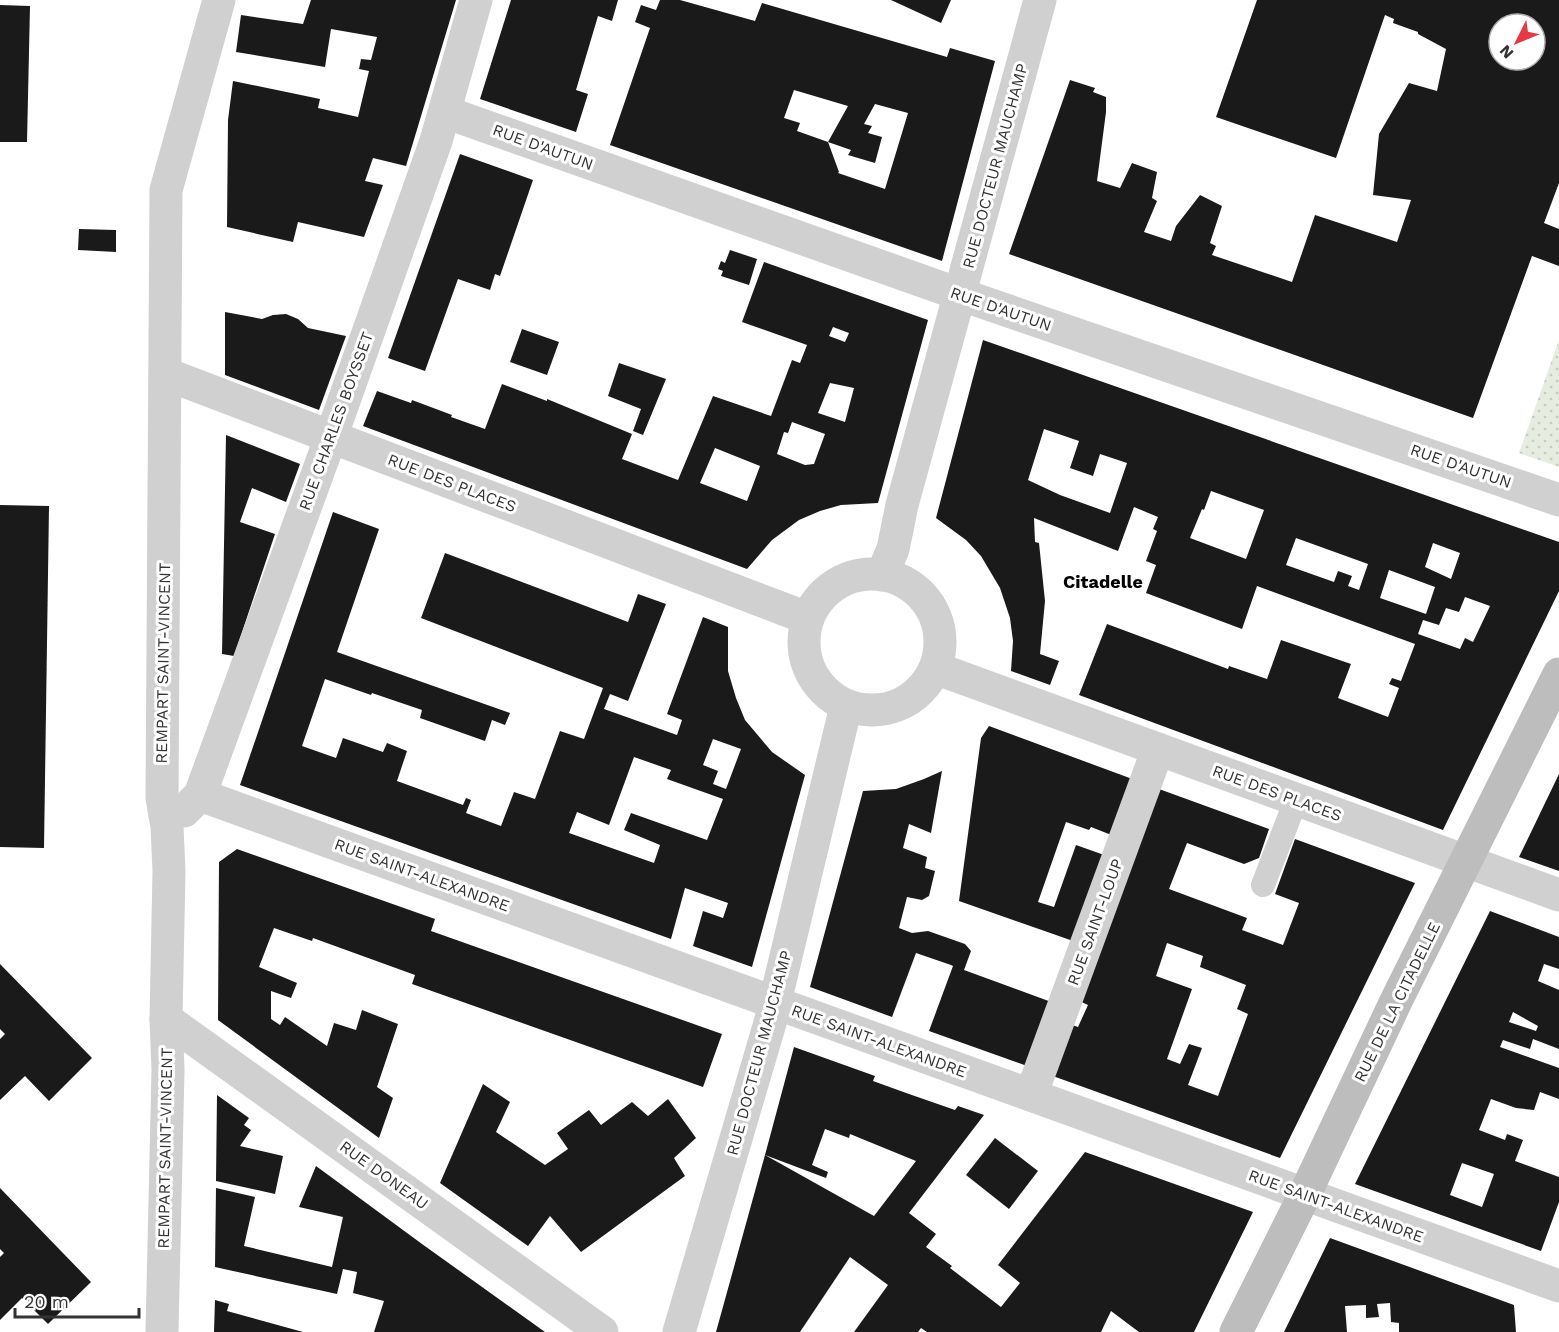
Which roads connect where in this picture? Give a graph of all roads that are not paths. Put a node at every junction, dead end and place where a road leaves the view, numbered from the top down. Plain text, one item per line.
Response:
1 (219, 0) edge
2 (476, 0) edge
3 (1040, 0) edge
4 (445, 112) junction
5 (959, 294) junction
6 (166, 374) junction
7 (330, 437) junction
8 (1559, 500) edge
9 (882, 575) junction
10 (807, 618) junction
11 (935, 668) junction
12 (1559, 674) edge
13 (846, 706) junction
14 (1158, 749) junction
15 (200, 795) junction
16 (1296, 800) junction
17 (167, 827) junction
18 (1466, 861) junction
19 (1263, 885) dead end
20 (1559, 895) edge
21 (775, 1003) junction
22 (166, 1019) junction
23 (1031, 1095) junction
24 (1305, 1194) junction
25 (1559, 1286) edge
26 (162, 1332) edge
27 (602, 1332) edge
28 (679, 1332) edge
29 (1236, 1332) edge

1 - 6 street, REMPART SAINT-VINCENT
2 - 4 street, RUE CHARLES BOYSSET
3 - 5 street, RUE DOCTEUR MAUCHAMP
4 - 5 street, RUE D'AUTUN
4 - 7 street, RUE CHARLES BOYSSET
5 - 8 street, RUE D'AUTUN
5 - 9 street, RUE DOCTEUR MAUCHAMP
6 - 7 street, RUE DES PLACES
6 - 17 street, REMPART SAINT-VINCENT
7 - 10 street, RUE DES PLACES
7 - 15 street, RUE CHARLES BOYSSET
9 - 10 street
9 - 11 street
10 - 13 street
11 - 13 street
11 - 14 street, RUE DES PLACES
12 - 18 main road, RUE DE LA CITADELLE
13 - 21 street, RUE DOCTEUR MAUCHAMP
14 - 16 street, RUE DES PLACES
14 - 23 street, RUE SAINT-LOUP
15 - 17 street, RUE CHARLES BOYSSET
15 - 21 street, RUE SAINT-ALEXANDRE
16 - 18 street, RUE DES PLACES
16 - 19 lane
17 - 22 street, REMPART SAINT-VINCENT
18 - 20 street, RUE DES PLACES
18 - 24 main road, RUE DE LA CITADELLE
21 - 23 street, RUE SAINT-ALEXANDRE
21 - 28 street, RUE DOCTEUR MAUCHAMP
22 - 26 street, REMPART SAINT-VINCENT
22 - 27 street, RUE DONEAU
23 - 24 street, RUE SAINT-ALEXANDRE
24 - 25 street, RUE SAINT-ALEXANDRE
24 - 29 main road, RUE DE LA CITADELLE

